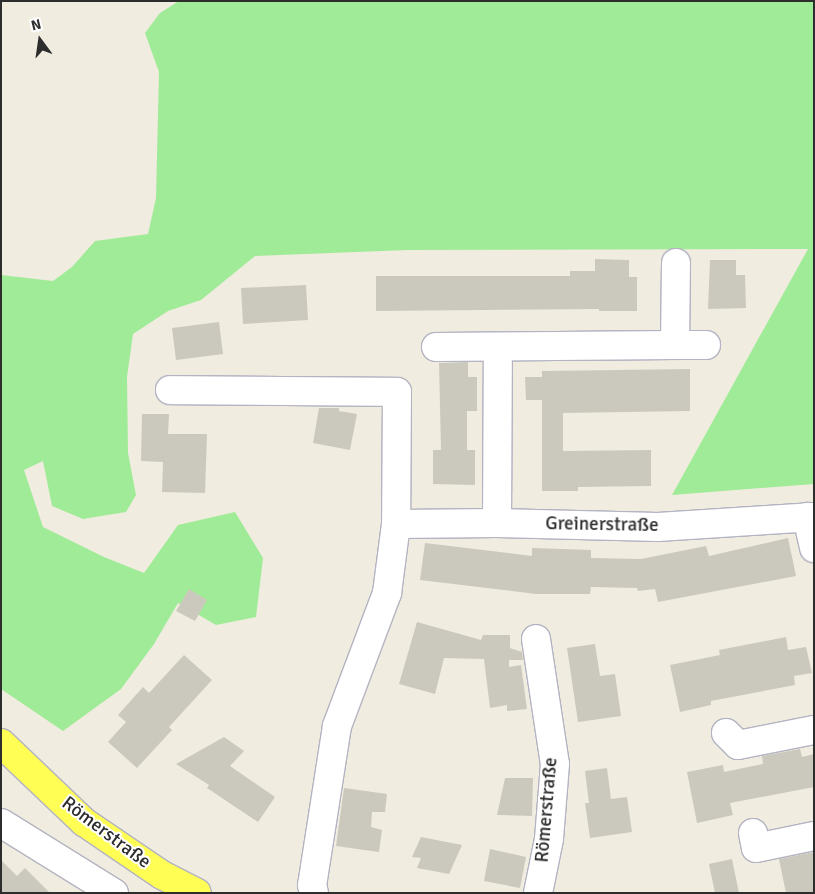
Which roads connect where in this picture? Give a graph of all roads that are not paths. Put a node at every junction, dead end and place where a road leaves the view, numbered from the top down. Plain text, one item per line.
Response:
1 (676, 263) dead end
2 (675, 345) junction
3 (436, 346) dead end
4 (706, 346) dead end
5 (498, 347) junction
6 (170, 390) dead end
7 (811, 517) edge
8 (497, 523) junction
9 (396, 524) junction
10 (814, 548) edge
11 (536, 639) dead end
12 (814, 730) edge
13 (726, 733) dead end
14 (1, 743) edge
15 (1, 823) edge
16 (814, 836) edge
17 (756, 850) dead end
18 (114, 893) edge
19 (196, 893) edge
20 (314, 893) edge
21 (538, 893) edge

1 - 2 street
2 - 4 street
2 - 5 street
3 - 5 street
5 - 8 street
6 - 9 street
7 - 8 street, Greinerstraße
7 - 10 street, Greinerstraße
8 - 9 street, Greinerstraße
9 - 20 street
11 - 21 street, Römerstraße
12 - 13 street
14 - 19 main road, Römerstraße
15 - 18 street
16 - 17 street

